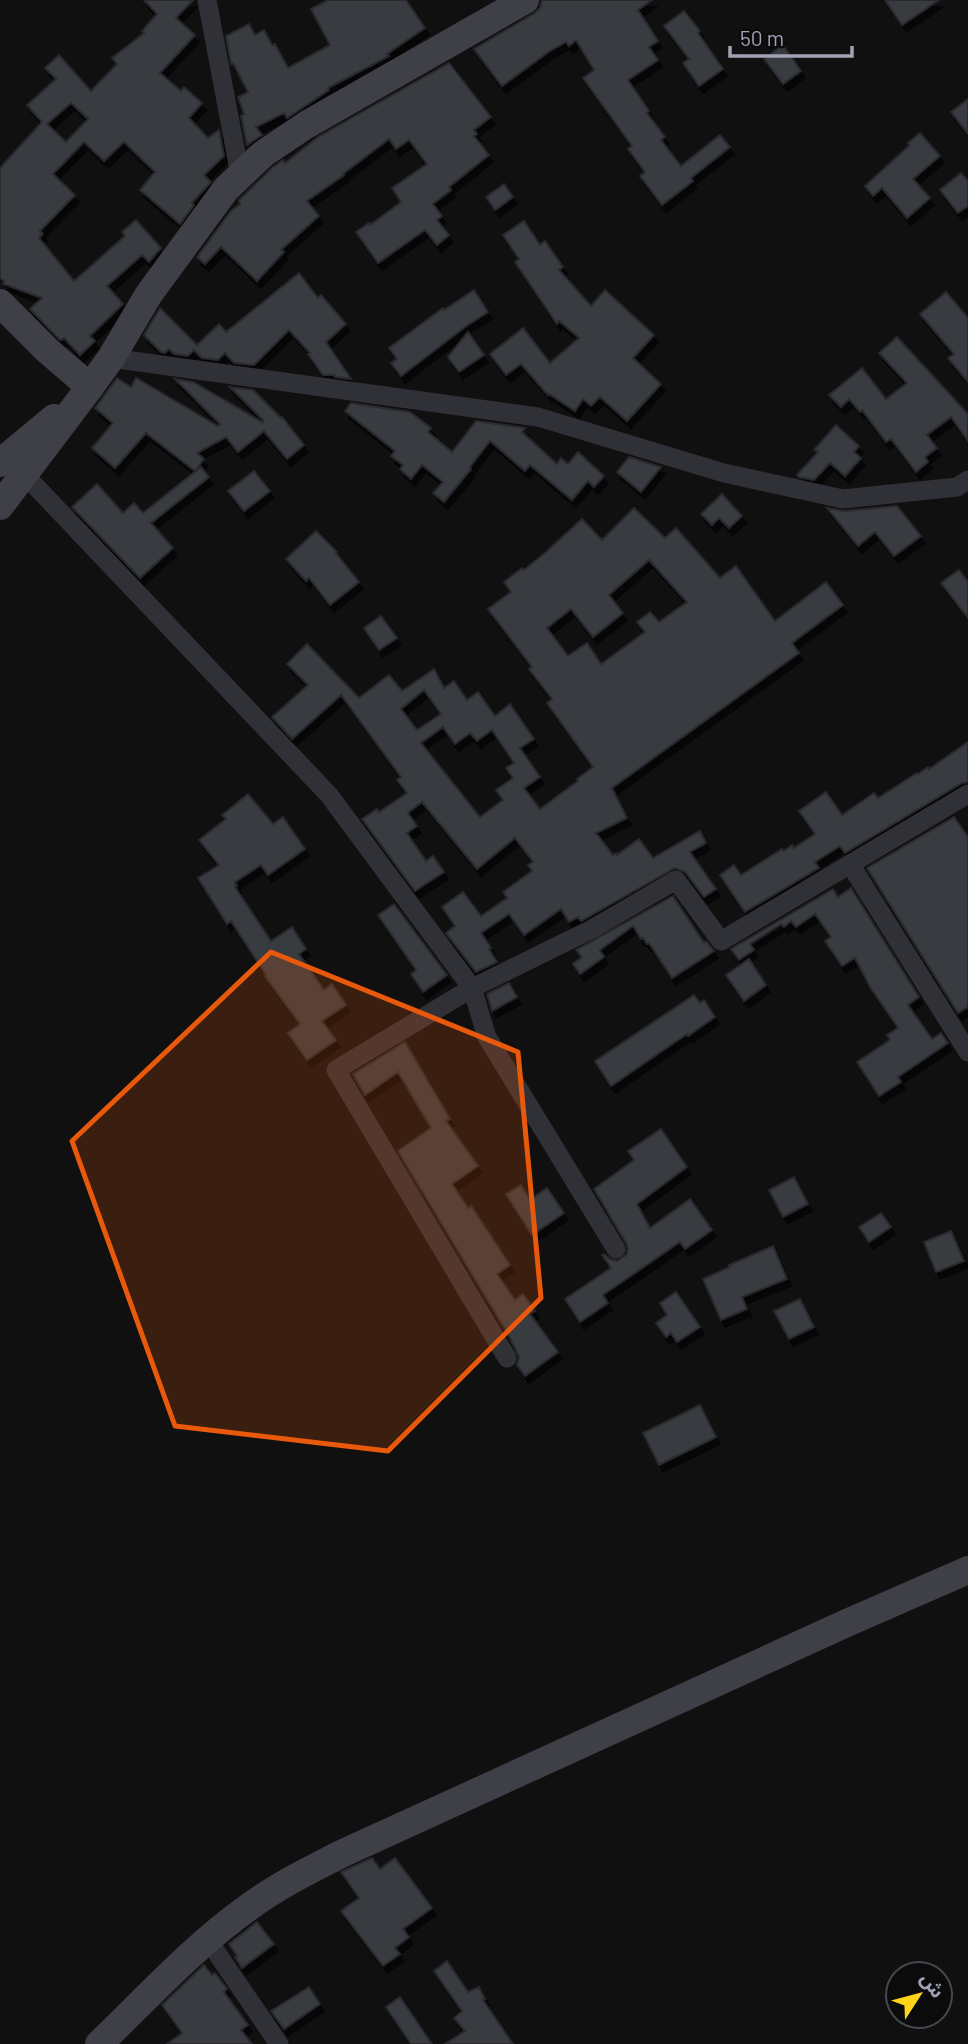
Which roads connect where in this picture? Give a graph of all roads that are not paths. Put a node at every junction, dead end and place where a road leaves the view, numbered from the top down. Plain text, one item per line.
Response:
1 (207, 0) edge
2 (525, 0) edge
3 (240, 176) junction
4 (0, 303) edge
5 (111, 358) junction
6 (90, 387) junction
7 (0, 463) edge
8 (25, 475) junction
9 (968, 480) edge
10 (0, 506) edge
11 (968, 794) edge
12 (850, 864) junction
13 (472, 988) junction
14 (968, 1052) edge
15 (616, 1249) dead end
16 (507, 1358) dead end
17 (968, 1570) edge
18 (208, 1940) junction
19 (99, 2044) edge
20 (279, 2044) edge

1 - 3 street
2 - 3 street
3 - 5 street
4 - 6 street
5 - 6 street
5 - 9 street
6 - 7 street
6 - 8 street
8 - 10 street
8 - 13 street
11 - 12 street
12 - 13 street
12 - 14 street
13 - 15 street
13 - 16 street
17 - 18 street
18 - 19 street
18 - 20 street

